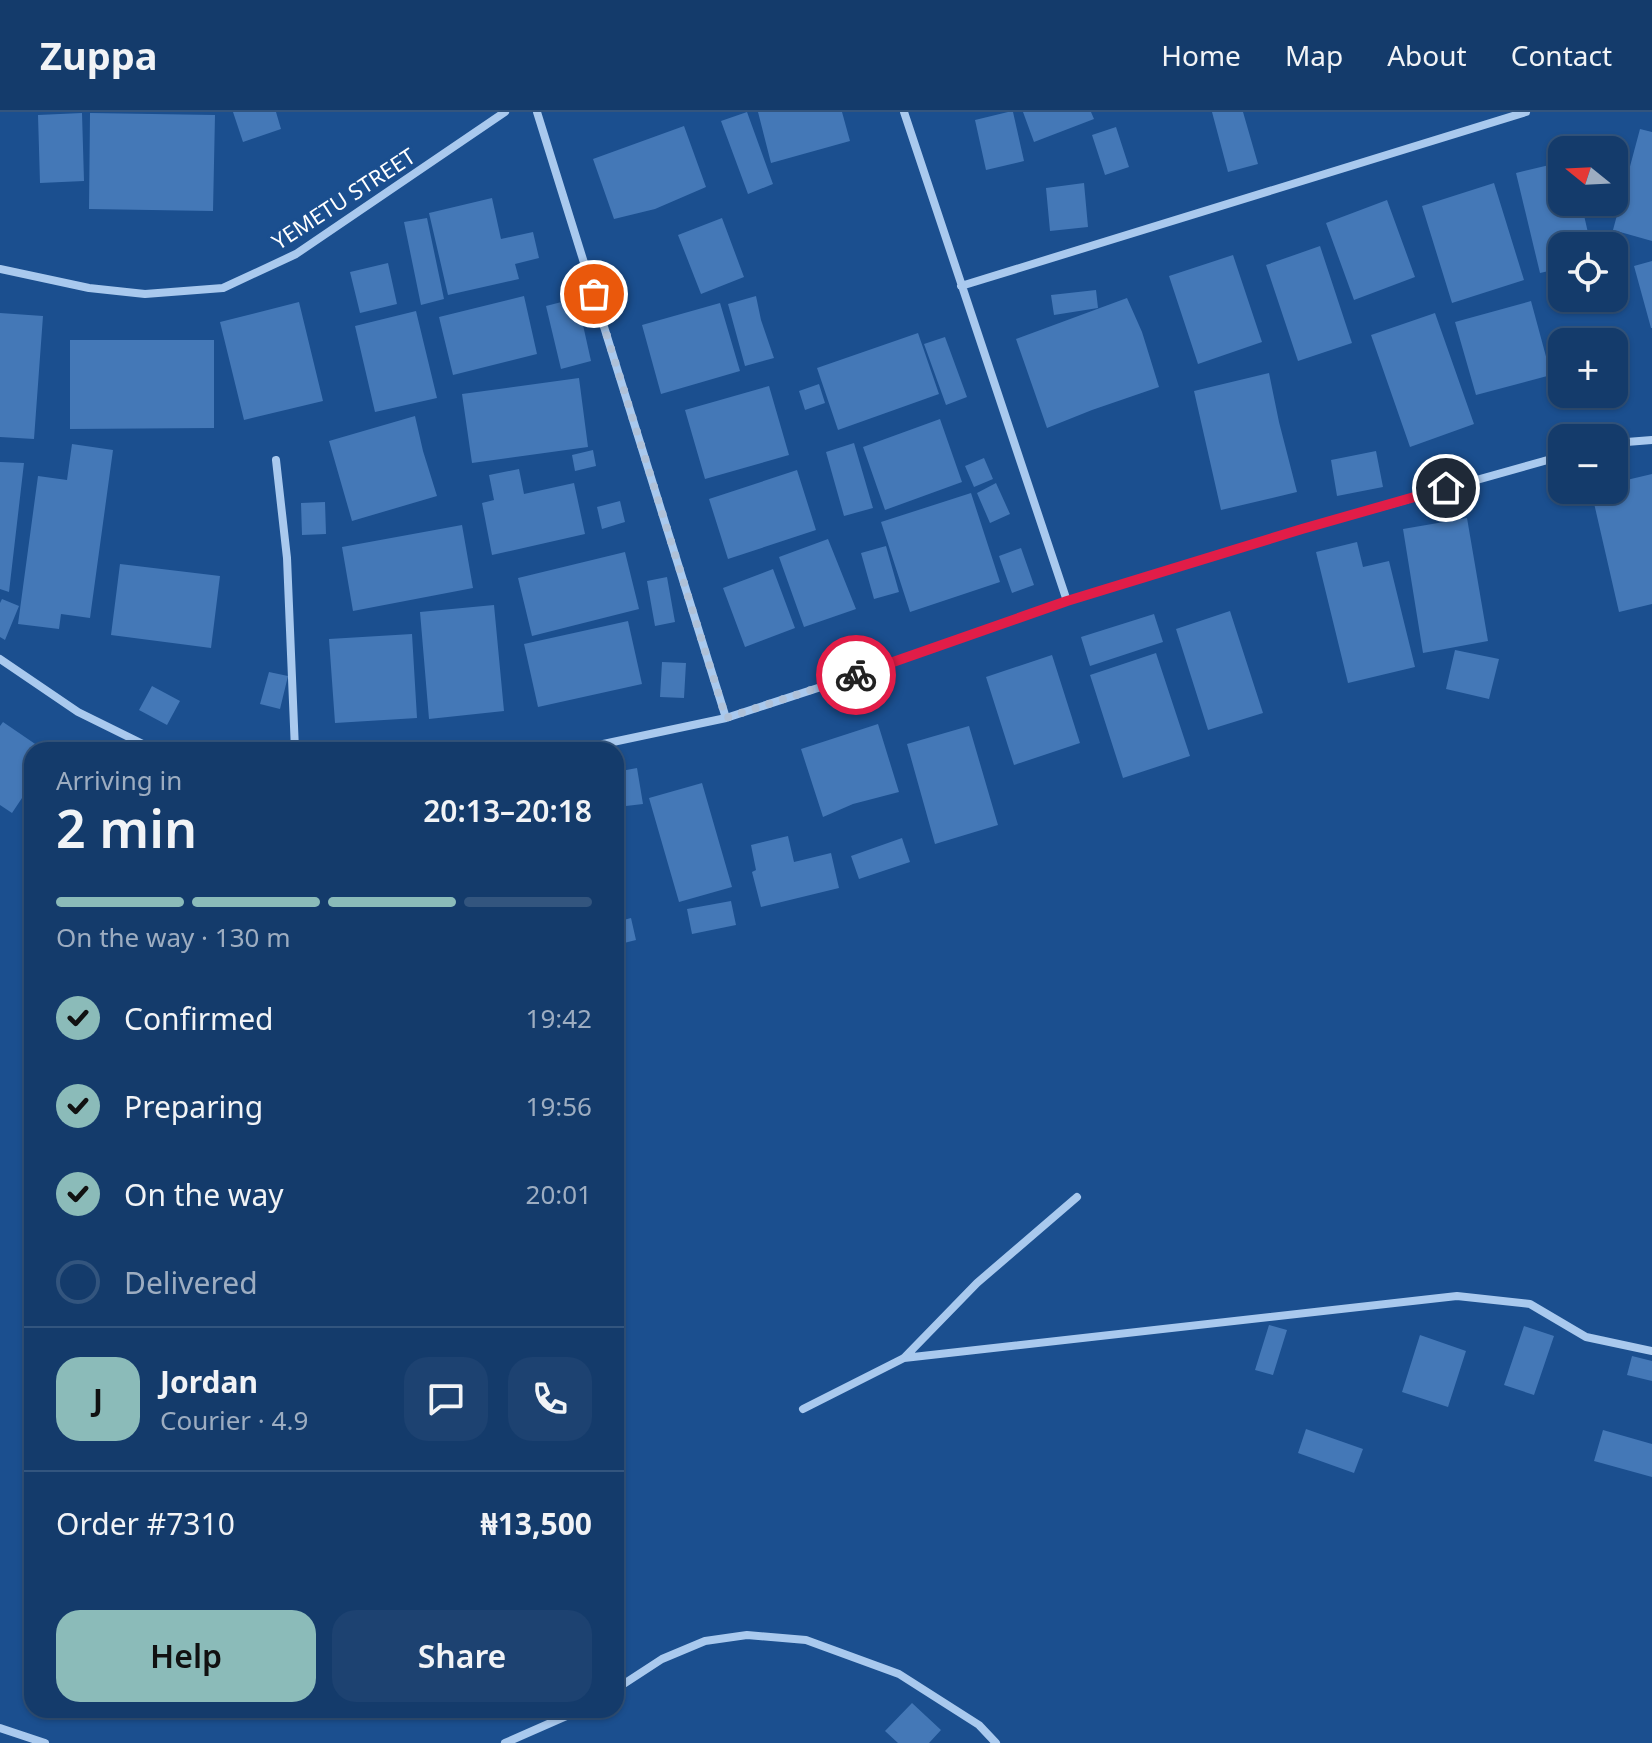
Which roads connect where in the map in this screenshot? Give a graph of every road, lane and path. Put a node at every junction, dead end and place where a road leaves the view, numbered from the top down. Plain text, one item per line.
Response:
1 (505, 112) edge
2 (537, 112) edge
3 (904, 112) edge
4 (1526, 112) edge
5 (0, 269) edge
6 (961, 286) junction
7 (1652, 440) edge
8 (1628, 442) edge
9 (276, 460) dead end
10 (1548, 460) edge
11 (1067, 601) junction
12 (0, 659) edge
13 (726, 718) junction
14 (139, 742) edge
15 (295, 742) edge
16 (613, 742) edge
17 (1077, 1197) dead end
18 (1652, 1351) edge
19 (904, 1358) junction
20 (803, 1409) dead end
21 (624, 1684) edge
22 (562, 1718) edge
23 (0, 1728) edge
24 (45, 1743) edge
25 (505, 1743) edge
26 (996, 1743) edge

1 - 5 street, YEMETU STREET
2 - 13 street
3 - 6 street
4 - 6 street
6 - 11 street
7 - 8 street
9 - 15 street
10 - 11 street
11 - 13 street
12 - 14 street
13 - 16 street
17 - 19 street
18 - 19 street
19 - 20 street
21 - 26 street
22 - 25 street
23 - 24 street

